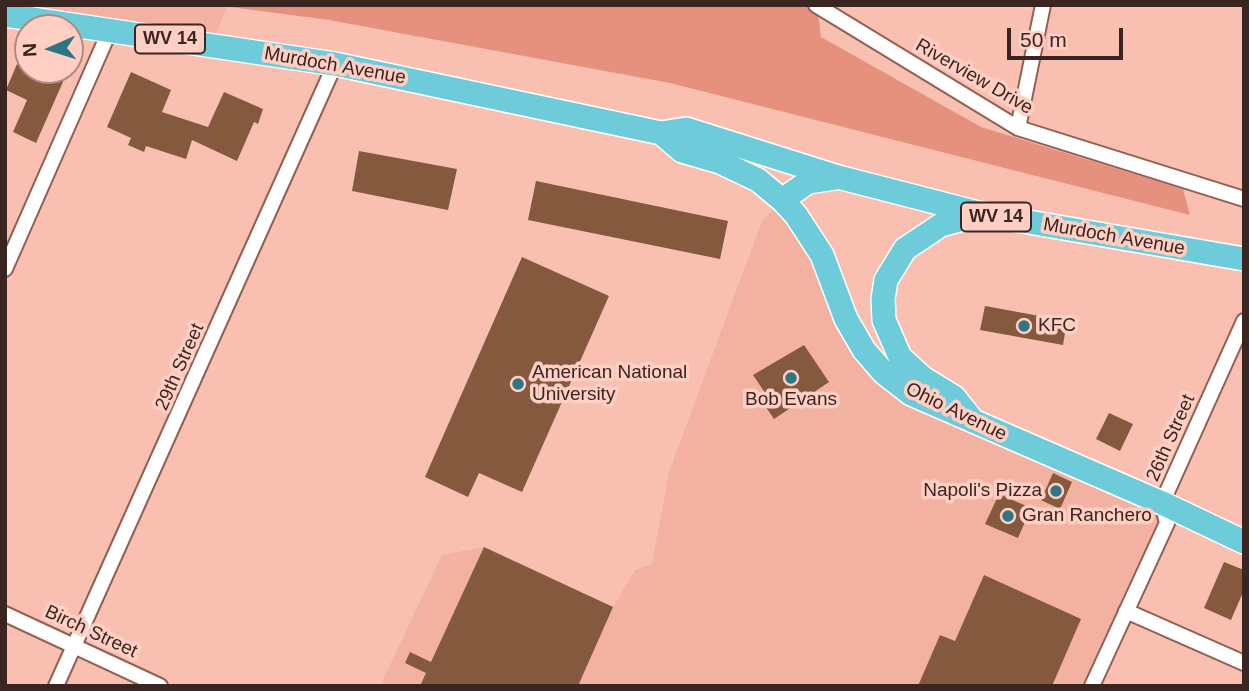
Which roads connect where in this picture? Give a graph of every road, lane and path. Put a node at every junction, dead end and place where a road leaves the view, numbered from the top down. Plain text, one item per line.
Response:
1 (816, 5) edge
2 (1044, 5) edge
3 (5, 15) edge
4 (110, 30) junction
5 (335, 64) junction
6 (1018, 128) junction
7 (661, 133) junction
8 (838, 177) junction
9 (758, 180) joint
10 (1244, 199) edge
11 (782, 200) junction
12 (982, 214) junction
13 (1244, 259) edge
14 (5, 269) edge
15 (1244, 321) edge
16 (975, 424) junction
17 (1167, 493) junction
18 (1244, 542) edge
19 (1126, 611) junction
20 (5, 614) edge
21 (75, 645) junction
22 (1244, 663) edge
23 (56, 686) edge
24 (160, 686) edge
25 (1092, 686) edge

1 - 6 street, Riverview Drive
2 - 6 street
3 - 4 main road, Murdoch Avenue / WV 14
4 - 5 main road, Murdoch Avenue / WV 14
4 - 14 street
5 - 7 main road, Murdoch Avenue / WV 14
5 - 21 street, 29th Street
6 - 10 street, Riverview Drive
7 - 8 main road, Murdoch Avenue / WV 14
7 - 9 main road, Murdoch Avenue / WV 14
8 - 11 main road
8 - 12 main road, Murdoch Avenue / WV 14
9 - 11 main road, Ohio Avenue / WV 14
11 - 16 main road, Ohio Avenue / WV 14
12 - 13 main road, Murdoch Avenue / WV 14
12 - 16 main road
15 - 17 street, 26th Street
16 - 17 main road, Ohio Avenue / WV 14
17 - 18 main road, Ohio Avenue / WV 14
17 - 19 street, 26th Street
19 - 22 street
19 - 25 street, 26th Street
20 - 21 street, Birch Street
21 - 23 street, 29th Street
21 - 24 street, Birch Street

